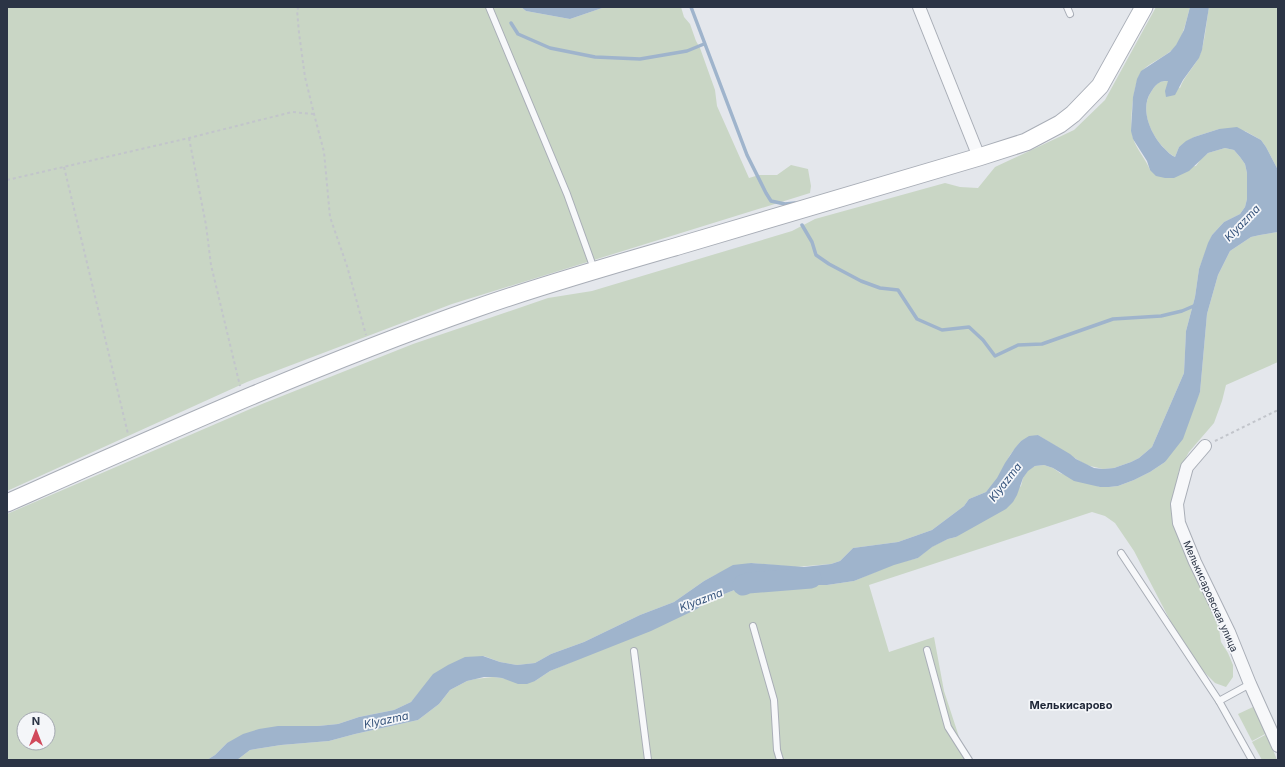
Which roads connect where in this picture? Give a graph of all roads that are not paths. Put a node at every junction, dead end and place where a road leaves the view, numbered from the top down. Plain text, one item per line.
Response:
1 (489, 7) edge
2 (919, 7) edge
3 (1068, 7) edge
4 (1144, 7) edge
5 (1070, 14) dead end
6 (979, 157) junction
7 (595, 270) junction
8 (1205, 446) road end
9 (7, 503) edge
10 (1121, 553) dead end
11 (753, 626) dead end
12 (927, 650) dead end
13 (634, 651) dead end
14 (1250, 684) junction
15 (1219, 701) junction
16 (1278, 746) edge
17 (648, 760) edge
18 (780, 760) edge
19 (969, 760) edge
20 (1252, 760) edge

1 - 7 lane
2 - 6 street
3 - 5 lane
4 - 6 street
6 - 7 street
7 - 9 street
8 - 14 street, Мелькисаровская улица
10 - 15 lane
11 - 18 lane
12 - 19 lane
13 - 17 lane
14 - 15 lane
14 - 16 street, Мелькисаровская улица
15 - 20 lane

